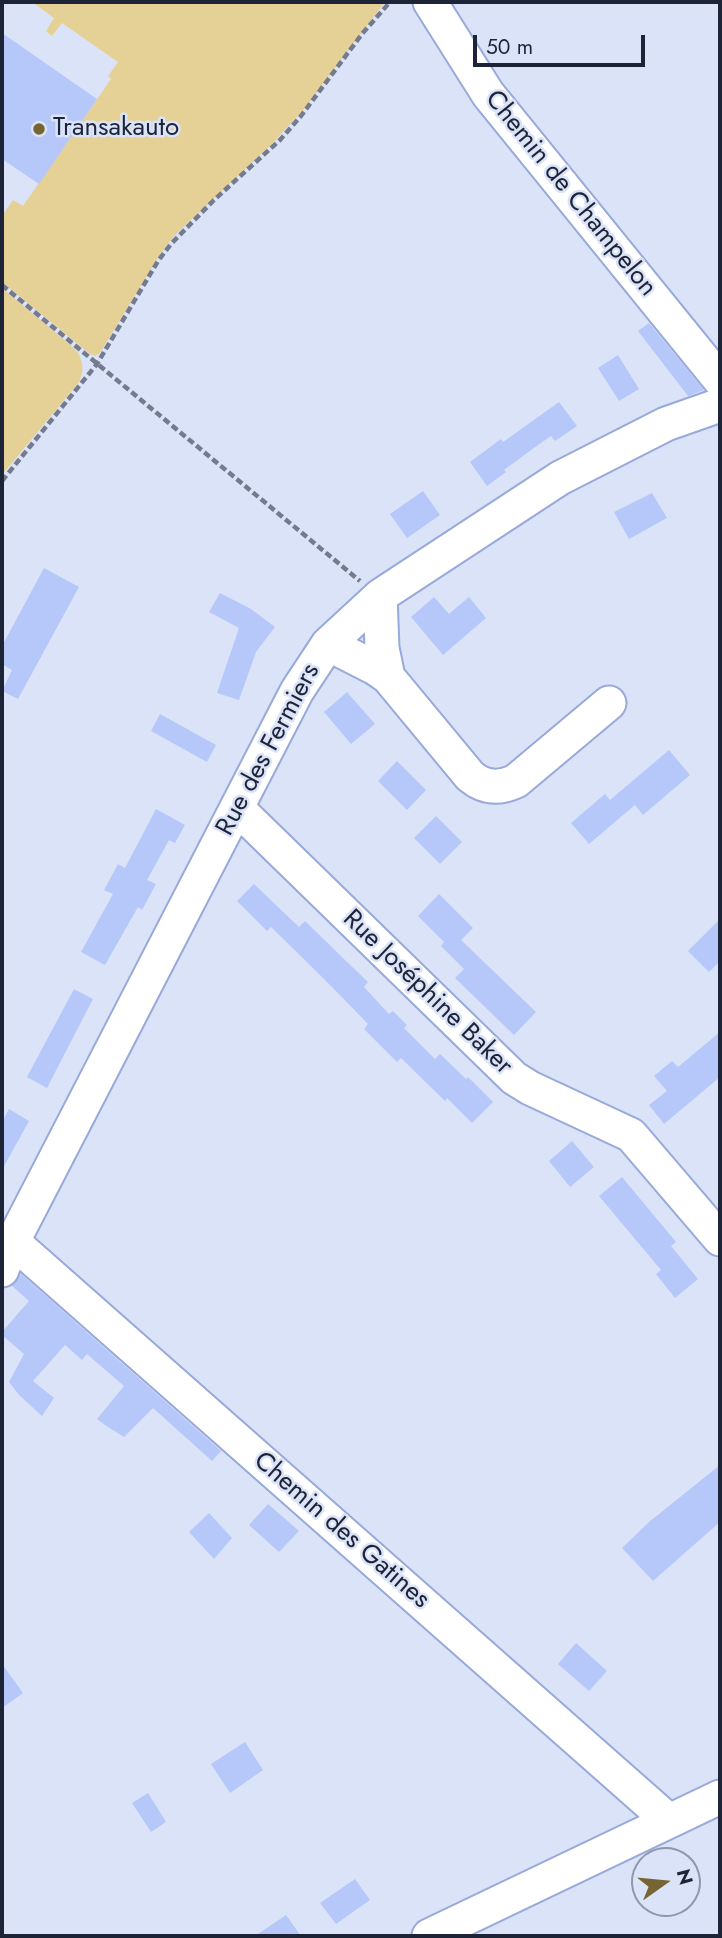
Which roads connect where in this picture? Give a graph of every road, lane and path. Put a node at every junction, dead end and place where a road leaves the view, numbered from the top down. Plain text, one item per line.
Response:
1 (390, 2) edge
2 (430, 2) edge
3 (2, 285) edge
4 (97, 364) junction
5 (720, 380) edge
6 (720, 405) edge
7 (2, 481) edge
8 (380, 596) junction
9 (328, 644) junction
10 (388, 677) junction
11 (609, 703) dead end
12 (238, 809) junction
13 (720, 1239) edge
14 (5, 1252) edge
15 (720, 1797) edge
16 (668, 1820) junction
17 (429, 1936) edge

1 - 4 path
2 - 5 street, Chemin de Champelon
3 - 4 path
4 - 7 path
4 - 8 path
6 - 8 street, Rue des Fermiers
8 - 9 street, Rue des Fermiers
8 - 10 street
9 - 10 street
9 - 12 street, Rue des Fermiers
10 - 11 street
12 - 13 street, Rue Joséphine Baker
12 - 14 street, Rue des Fermiers
14 - 16 street, Chemin des Gatines
15 - 16 street
16 - 17 street

